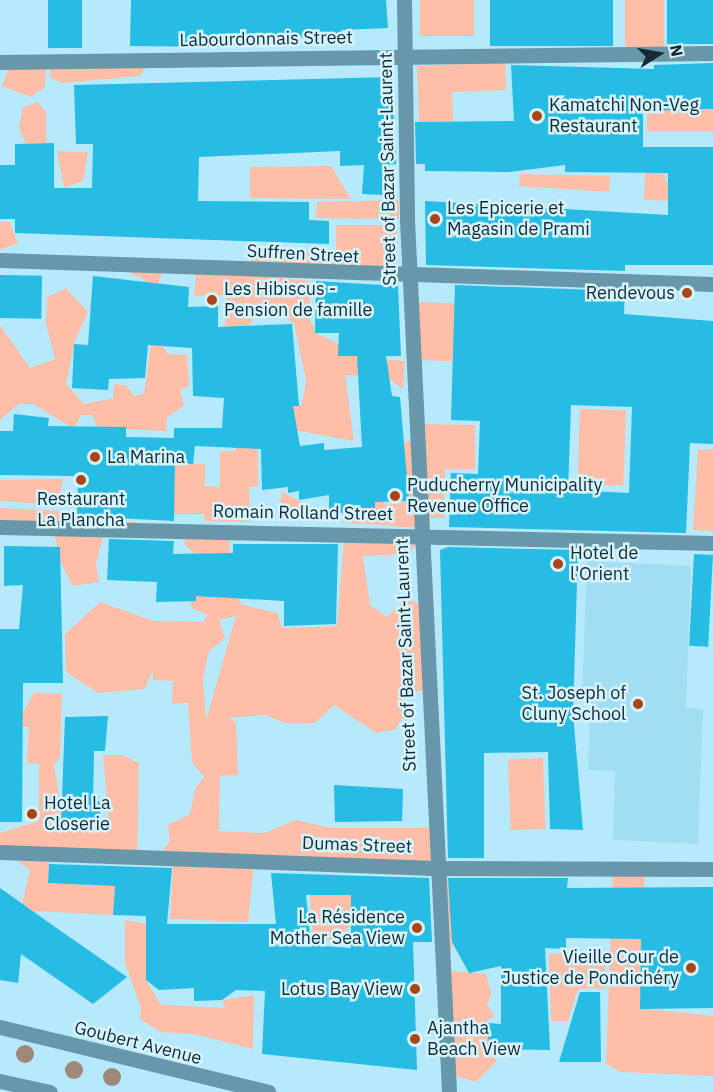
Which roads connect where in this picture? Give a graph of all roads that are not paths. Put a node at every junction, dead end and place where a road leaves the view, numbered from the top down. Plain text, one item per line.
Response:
1 (404, 0) edge
2 (713, 53) edge
3 (405, 56) junction
4 (0, 62) edge
5 (0, 260) edge
6 (410, 278) junction
7 (713, 284) edge
8 (0, 527) edge
9 (421, 535) junction
10 (713, 543) edge
11 (0, 852) edge
12 (434, 865) junction
13 (713, 869) edge
14 (0, 1027) edge
15 (0, 1082) edge
16 (50, 1092) edge
17 (268, 1092) edge
18 (449, 1092) edge

1 - 3 street, Street of Bazar Saint-Laurent
2 - 3 street, Labourdonnais Street
3 - 4 street, Labourdonnais Street
3 - 6 street, Street of Bazar Saint-Laurent
5 - 6 street, Suffren Street
6 - 7 street, Suffren Street
6 - 9 street, Street of Bazar Saint-Laurent
8 - 9 street, Romain Rolland Street
9 - 10 street, Romain Rolland Street
9 - 12 street, Street of Bazar Saint-Laurent
11 - 12 street, Dumas Street
12 - 13 street, Dumas Street
12 - 18 street, Street of Bazar Saint-Laurent
14 - 17 street, Goubert Avenue
15 - 16 street

